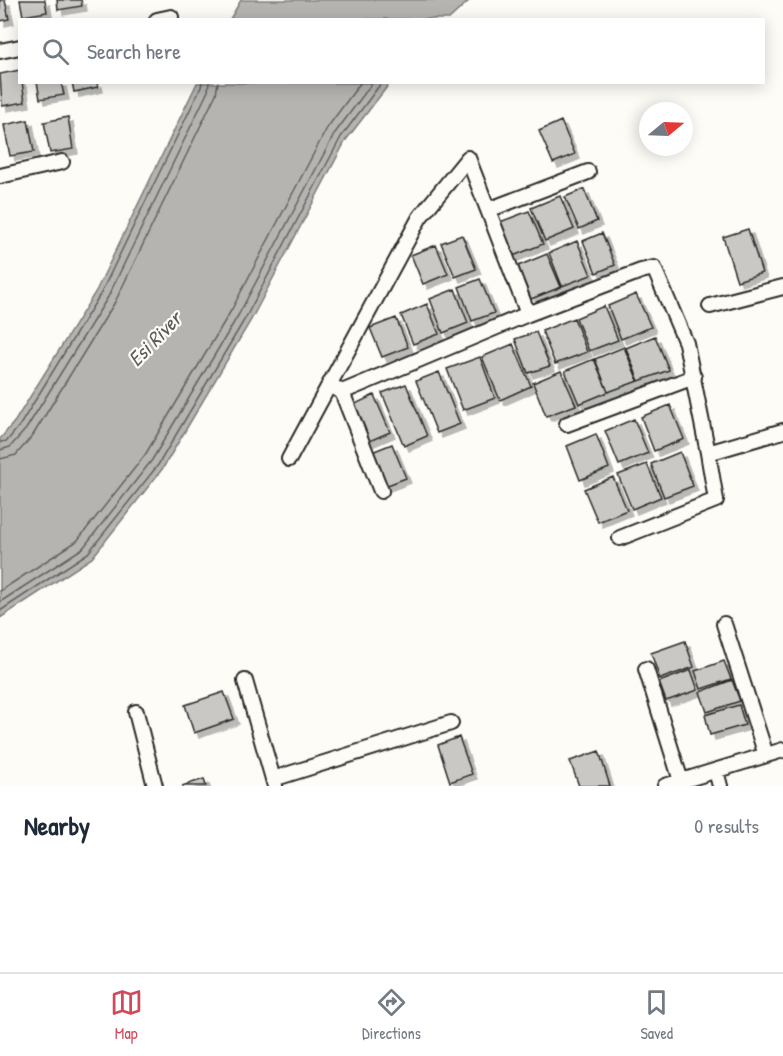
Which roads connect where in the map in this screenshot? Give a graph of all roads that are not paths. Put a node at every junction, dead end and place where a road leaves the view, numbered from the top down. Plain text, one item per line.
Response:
1 (171, 17) dead end
2 (166, 18) edge
3 (18, 47) edge
4 (0, 51) edge
5 (62, 162) dead end
6 (588, 172) dead end
7 (0, 176) edge
8 (488, 210) junction
9 (783, 287) edge
10 (710, 306) dead end
11 (528, 315) junction
12 (694, 377) junction
13 (329, 384) junction
14 (342, 392) junction
15 (567, 424) dead end
16 (783, 431) edge
17 (708, 453) junction
18 (289, 459) dead end
19 (381, 491) dead end
20 (621, 538) dead end
21 (724, 624) dead end
22 (646, 669) dead end
23 (244, 681) dead end
24 (136, 712) dead end
25 (451, 723) dead end
26 (783, 750) edge
27 (766, 755) junction
28 (716, 771) junction
29 (681, 781) junction
30 (274, 782) edge
31 (155, 786) edge
32 (665, 786) edge
33 (720, 786) edge

1 - 2 street
3 - 4 street
5 - 7 street
6 - 8 street
8 - 11 street
8 - 13 street
9 - 10 street
11 - 12 street
11 - 14 street
12 - 15 street
12 - 17 street
13 - 14 street
13 - 18 street
14 - 19 street
16 - 17 street
17 - 20 street
21 - 27 street
22 - 29 street
23 - 30 street
24 - 31 street
25 - 30 street
26 - 27 street
27 - 28 street
28 - 29 street
28 - 33 street
29 - 32 street

